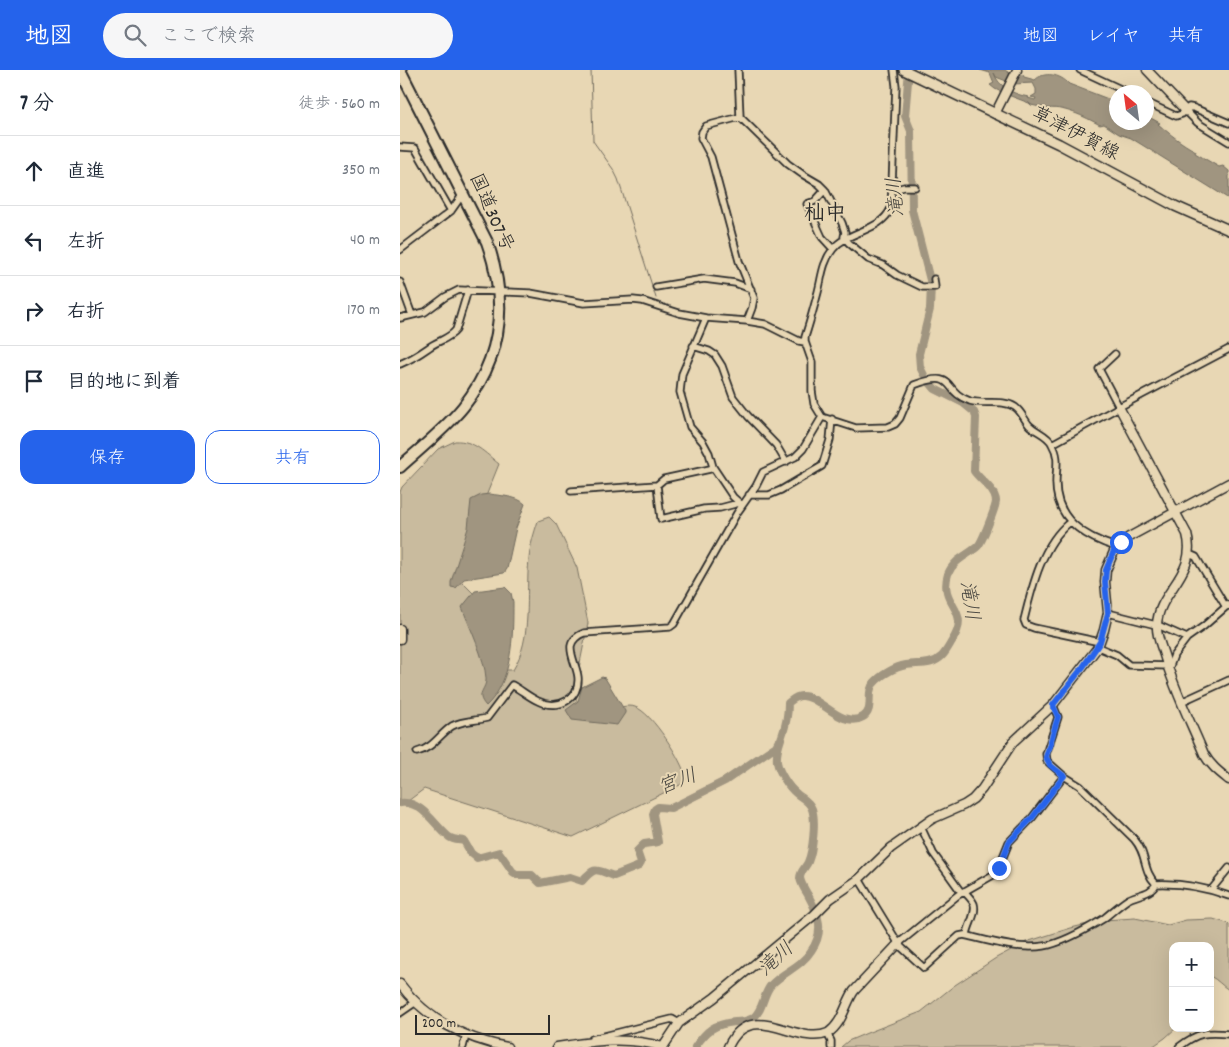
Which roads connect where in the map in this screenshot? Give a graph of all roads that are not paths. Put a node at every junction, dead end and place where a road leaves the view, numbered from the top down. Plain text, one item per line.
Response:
1 (400, 70) edge
2 (738, 70) edge
3 (894, 70) edge
4 (904, 70) edge
5 (1017, 70) edge
6 (1080, 70) edge
7 (1147, 70) edge
8 (1112, 85) edge
9 (1154, 106) edge
10 (997, 110) junction
11 (1186, 111) junction
12 (740, 117) junction
13 (1229, 123) edge
14 (1229, 142) edge
15 (400, 147) edge
16 (914, 187) dead end
17 (825, 190) junction
18 (893, 190) junction
19 (463, 194) junction
20 (451, 211) junction
21 (1229, 230) edge
22 (846, 240) junction
23 (400, 250) edge
24 (832, 250) junction
25 (934, 279) dead end
26 (400, 282) edge
27 (656, 287) dead end
28 (468, 290) junction
29 (751, 290) junction
30 (499, 292) junction
31 (412, 315) junction
32 (400, 318) edge
33 (706, 318) junction
34 (747, 320) junction
35 (805, 342) junction
36 (693, 346) junction
37 (1229, 349) edge
38 (1115, 354) dead end
39 (400, 362) edge
40 (1119, 407) junction
41 (822, 417) junction
42 (832, 419) junction
43 (1052, 444) junction
44 (786, 462) junction
45 (713, 467) junction
46 (400, 468) edge
47 (1229, 483) edge
48 (657, 485) junction
49 (571, 491) dead end
50 (750, 495) junction
51 (740, 504) junction
52 (1175, 512) junction
53 (1070, 522) junction
54 (1116, 546) junction
55 (1189, 554) junction
56 (1227, 606) edge
57 (1108, 613) junction
58 (1157, 626) junction
59 (400, 629) edge
60 (1187, 638) junction
61 (400, 639) edge
62 (1099, 645) junction
63 (1167, 666) junction
64 (1229, 680) edge
65 (1181, 702) junction
66 (1053, 705) junction
67 (417, 752) dead end
68 (1064, 776) junction
69 (1229, 780) edge
70 (921, 826) junction
71 (1229, 868) edge
72 (859, 879) junction
73 (1156, 884) junction
74 (1211, 890) junction
75 (963, 891) junction
76 (1229, 896) edge
77 (967, 935) junction
78 (899, 943) junction
79 (400, 984) edge
80 (416, 1002) junction
81 (400, 1013) edge
82 (680, 1023) junction
83 (827, 1033) junction
84 (1229, 1034) edge
85 (466, 1036) junction
86 (580, 1043) junction
87 (463, 1047) edge
88 (507, 1047) edge
89 (557, 1047) edge
90 (663, 1047) edge
91 (728, 1047) edge
92 (831, 1047) edge
93 (1179, 1047) edge

1 - 19 highway, 国道307号
2 - 12 street
3 - 18 street
4 - 10 main road, 草津伊賀線
5 - 10 street
6 - 8 street
7 - 11 street
9 - 11 street
10 - 21 main road, 草津伊賀線
11 - 13 street
11 - 14 street
12 - 17 street
12 - 29 street
15 - 20 street
16 - 18 street
17 - 22 street
17 - 24 street
18 - 22 street
19 - 20 street
19 - 30 highway, 国道307号
20 - 23 street
22 - 24 street
22 - 25 street
24 - 35 street
26 - 31 street
27 - 29 street
28 - 30 street
28 - 31 street
28 - 39 street
29 - 34 street
30 - 33 street
30 - 46 highway, 国道307号
31 - 32 street
33 - 34 street
33 - 36 street
34 - 35 street
35 - 41 street
36 - 44 street
36 - 45 street
37 - 40 street
38 - 40 street
40 - 43 street
40 - 52 street
41 - 42 street
41 - 44 street
42 - 43 street
42 - 50 street
43 - 53 street
44 - 50 street
45 - 48 street
45 - 51 street
47 - 52 street
48 - 49 street
48 - 51 street
50 - 51 street
51 - 67 street
52 - 54 street
52 - 55 street
53 - 54 street
53 - 62 street
54 - 57 street
55 - 56 street
55 - 58 street
56 - 60 street
57 - 58 street
57 - 62 street
58 - 60 street
58 - 63 street
59 - 61 street
60 - 63 street
62 - 63 street
62 - 66 street
63 - 65 street
64 - 65 street
65 - 69 street
66 - 68 street
66 - 70 street
68 - 73 street
68 - 75 street
70 - 72 street
70 - 75 street
71 - 74 street
72 - 78 street
72 - 82 street
73 - 74 street
73 - 77 street
74 - 76 street
75 - 77 street
75 - 78 street
77 - 78 street
78 - 83 street
79 - 80 street
80 - 81 street
80 - 85 street
82 - 86 street
82 - 90 street
83 - 91 street
83 - 92 street
84 - 93 street
85 - 87 street
85 - 88 street
86 - 89 street
86 - 90 street

